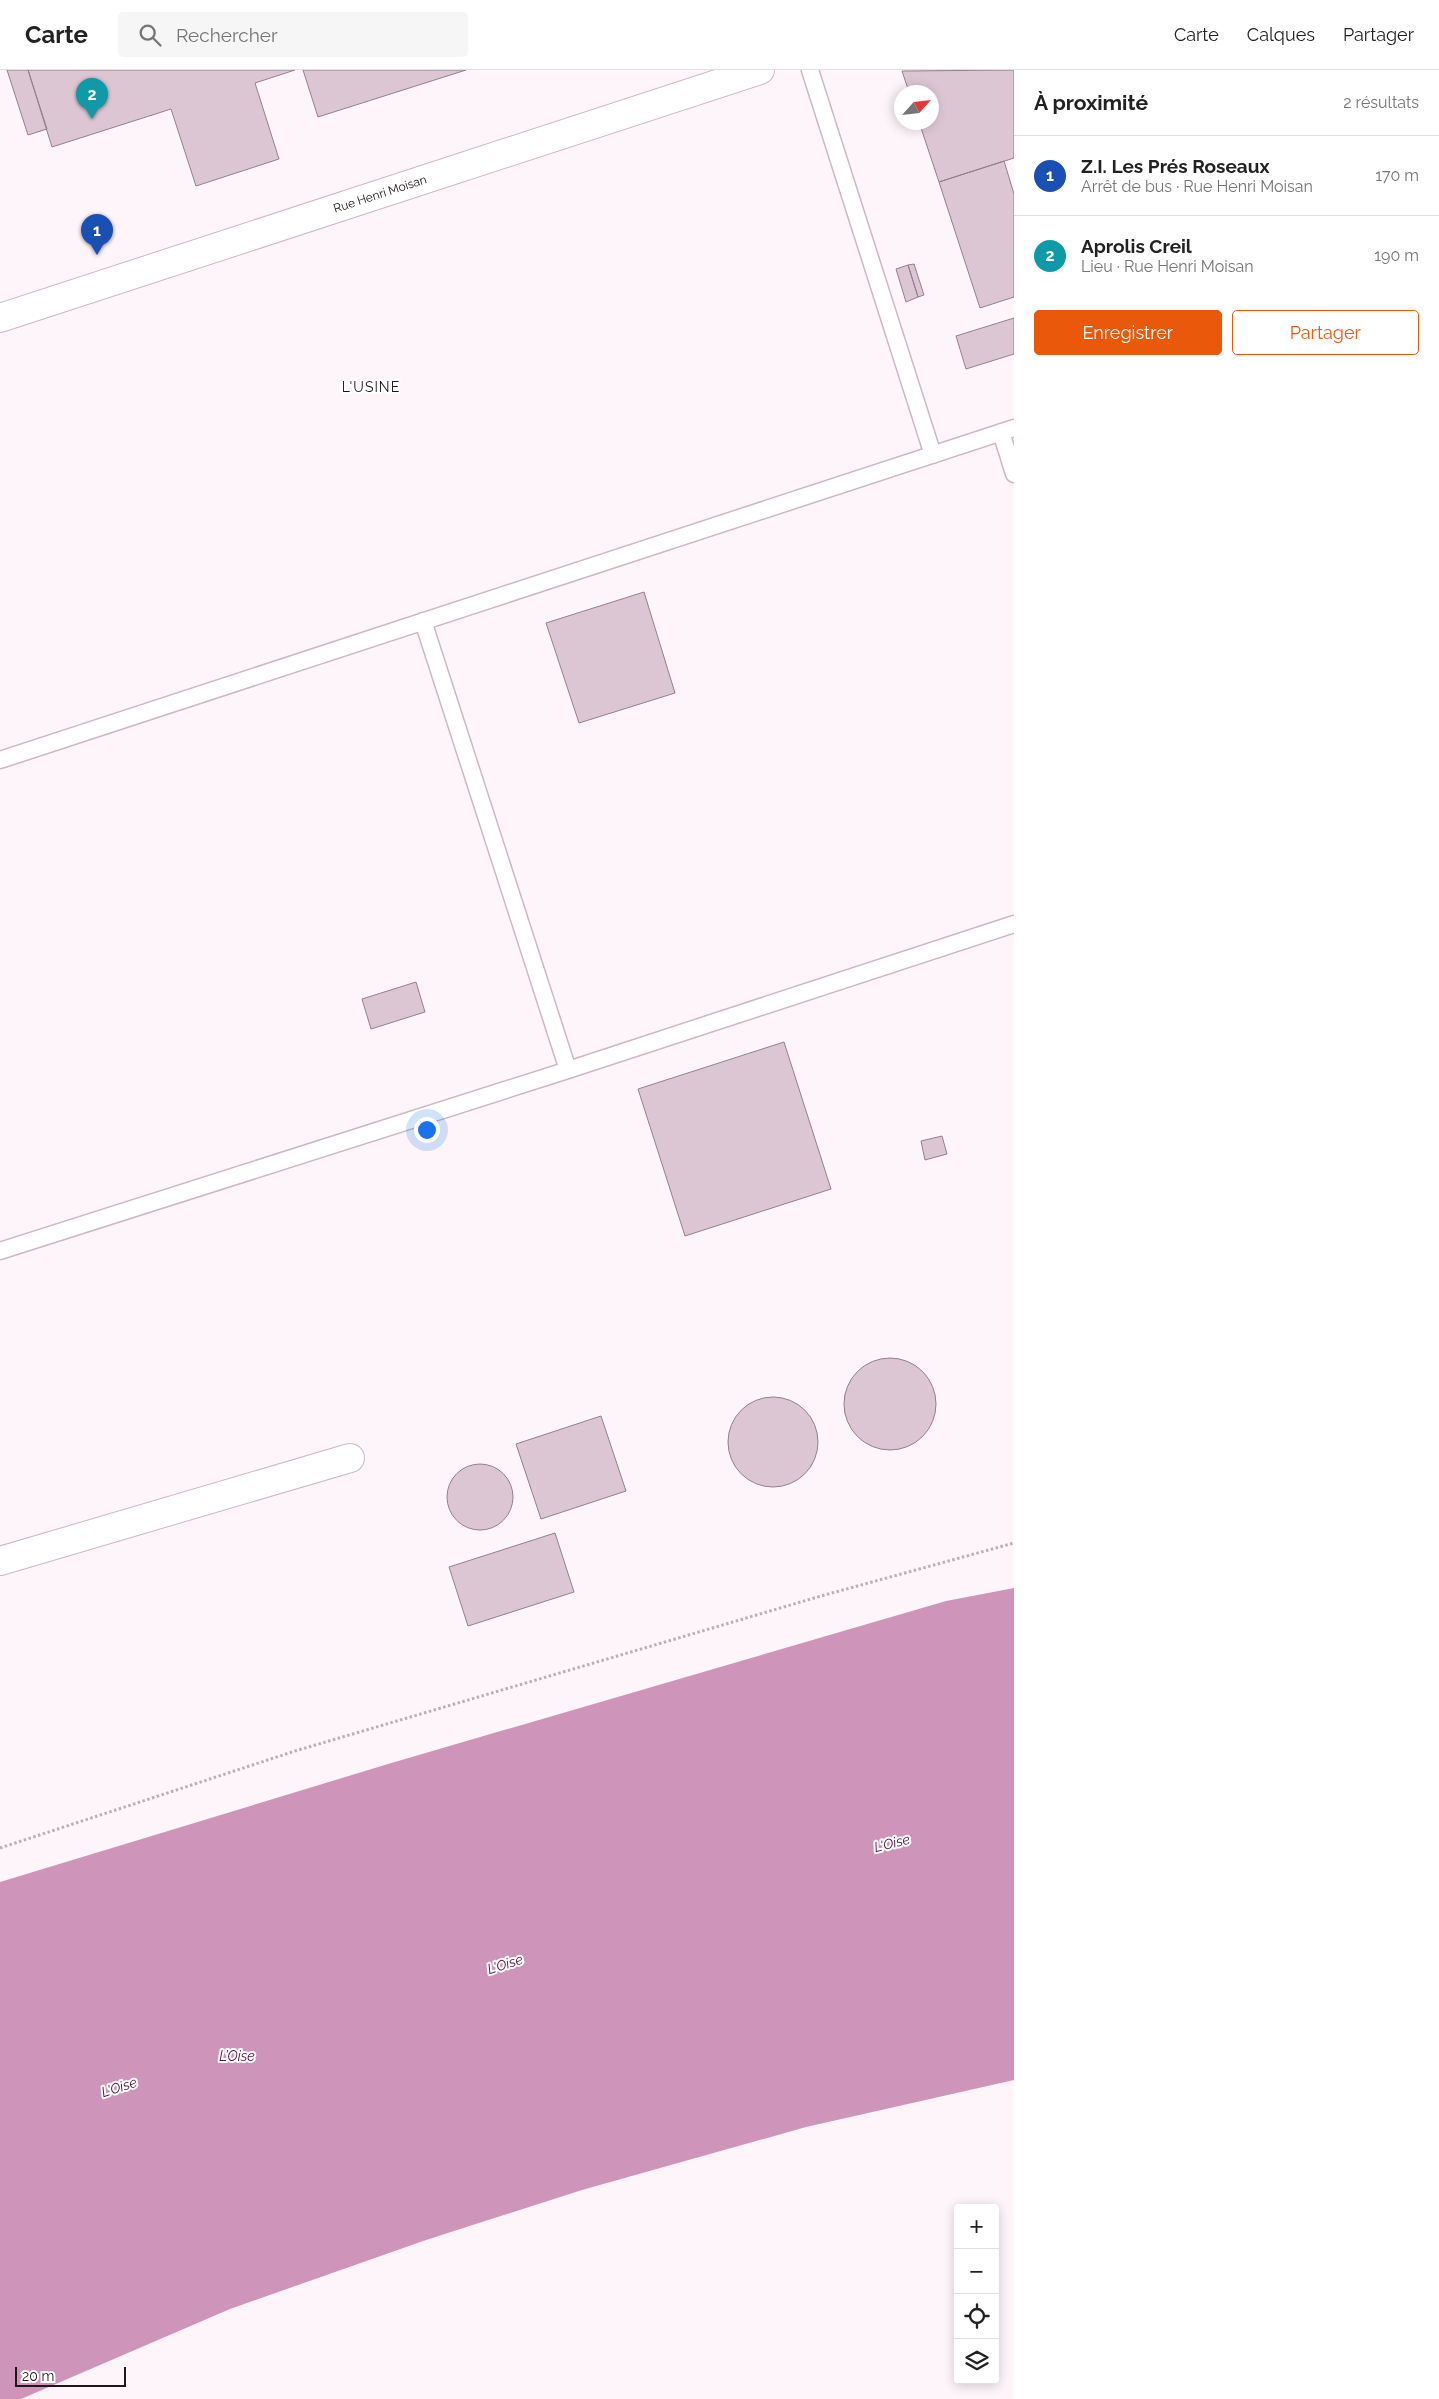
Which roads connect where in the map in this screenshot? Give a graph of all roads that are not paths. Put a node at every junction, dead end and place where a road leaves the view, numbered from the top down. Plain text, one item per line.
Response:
1 (760, 70) edge
2 (810, 70) edge
3 (0, 318) edge
4 (1008, 430) edge
5 (932, 455) junction
6 (1014, 474) edge
7 (423, 621) junction
8 (0, 760) edge
9 (1014, 924) edge
10 (568, 1070) junction
11 (0, 1251) edge
12 (350, 1458) dead end
13 (0, 1562) edge

1 - 3 street, Rue Henri Moisan
2 - 5 lane
4 - 5 lane
4 - 6 lane
5 - 7 lane
7 - 8 lane
7 - 10 lane
9 - 10 lane
10 - 11 lane
12 - 13 street

